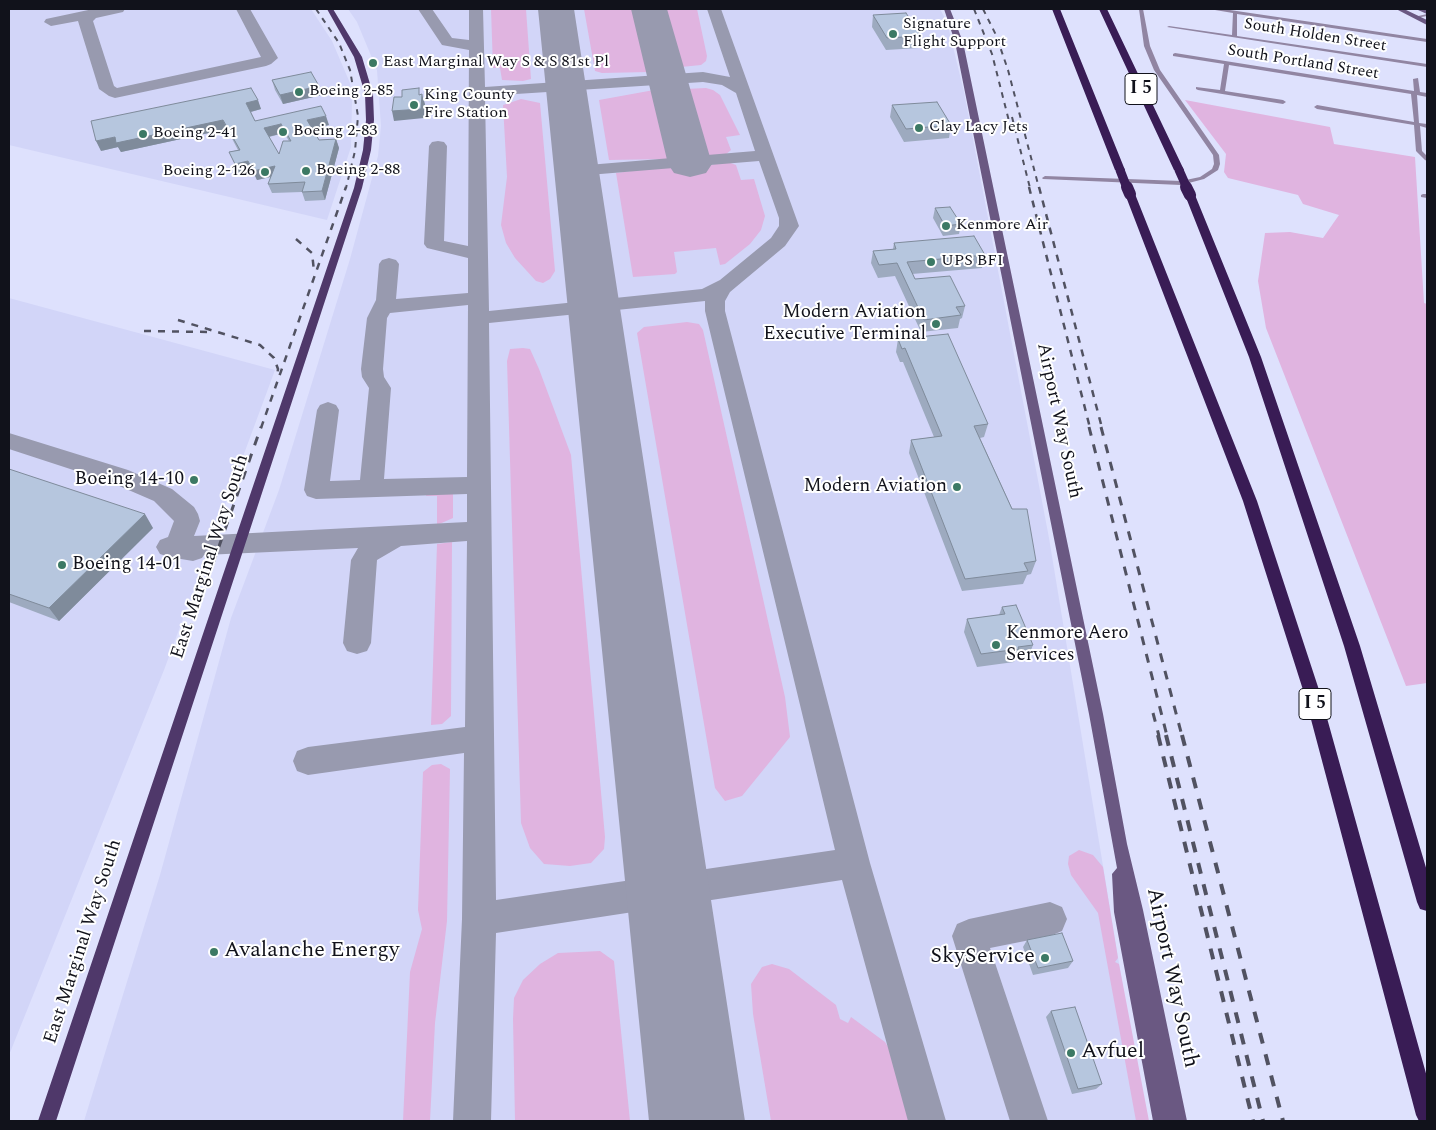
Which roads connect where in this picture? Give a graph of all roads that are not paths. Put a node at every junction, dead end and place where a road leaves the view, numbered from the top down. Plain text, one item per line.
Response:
1 (330, 9) edge
2 (947, 9) edge
3 (1056, 9) edge
4 (1103, 9) edge
5 (1141, 9) edge
6 (1215, 9) edge
7 (1399, 9) edge
8 (1420, 9) edge
9 (1235, 12) junction
10 (1427, 14) edge
11 (1416, 17) junction
12 (1427, 23) edge
13 (1169, 27) dead end
14 (1234, 36) junction
15 (1427, 40) edge
16 (1175, 55) dead end
17 (1227, 63) junction
18 (1427, 66) edge
19 (1416, 79) dead end
20 (1198, 88) dead end
21 (1222, 92) junction
22 (1415, 93) junction
23 (1427, 95) edge
24 (1283, 102) dead end
25 (1317, 108) dead end
26 (1417, 124) junction
27 (1427, 126) edge
28 (1427, 159) edge
29 (1044, 178) dead end
30 (1119, 844) junction
31 (1427, 902) edge
32 (1427, 1115) edge
33 (47, 1121) edge
34 (1162, 1121) edge
35 (1178, 1121) edge

1 - 33 main road, East Marginal Way South
2 - 30 main road, Airport Way South
3 - 32 highway, I 5, bridge
4 - 31 highway, I 5, bridge
5 - 29 street
6 - 9 street
7 - 11 main road
8 - 10 main road
9 - 14 street
9 - 15 street
10 - 11 street
11 - 12 main road
13 - 14 street, South Holden Street
14 - 18 street, South Holden Street
16 - 17 street, South Portland Street
17 - 21 street
17 - 22 street, South Portland Street
19 - 22 street
20 - 21 street
21 - 24 street
22 - 23 street, South Portland Street
22 - 26 street
25 - 26 street
26 - 27 street
26 - 28 street
30 - 34 main road, Airport Way South
30 - 35 main road, Airport Way South

